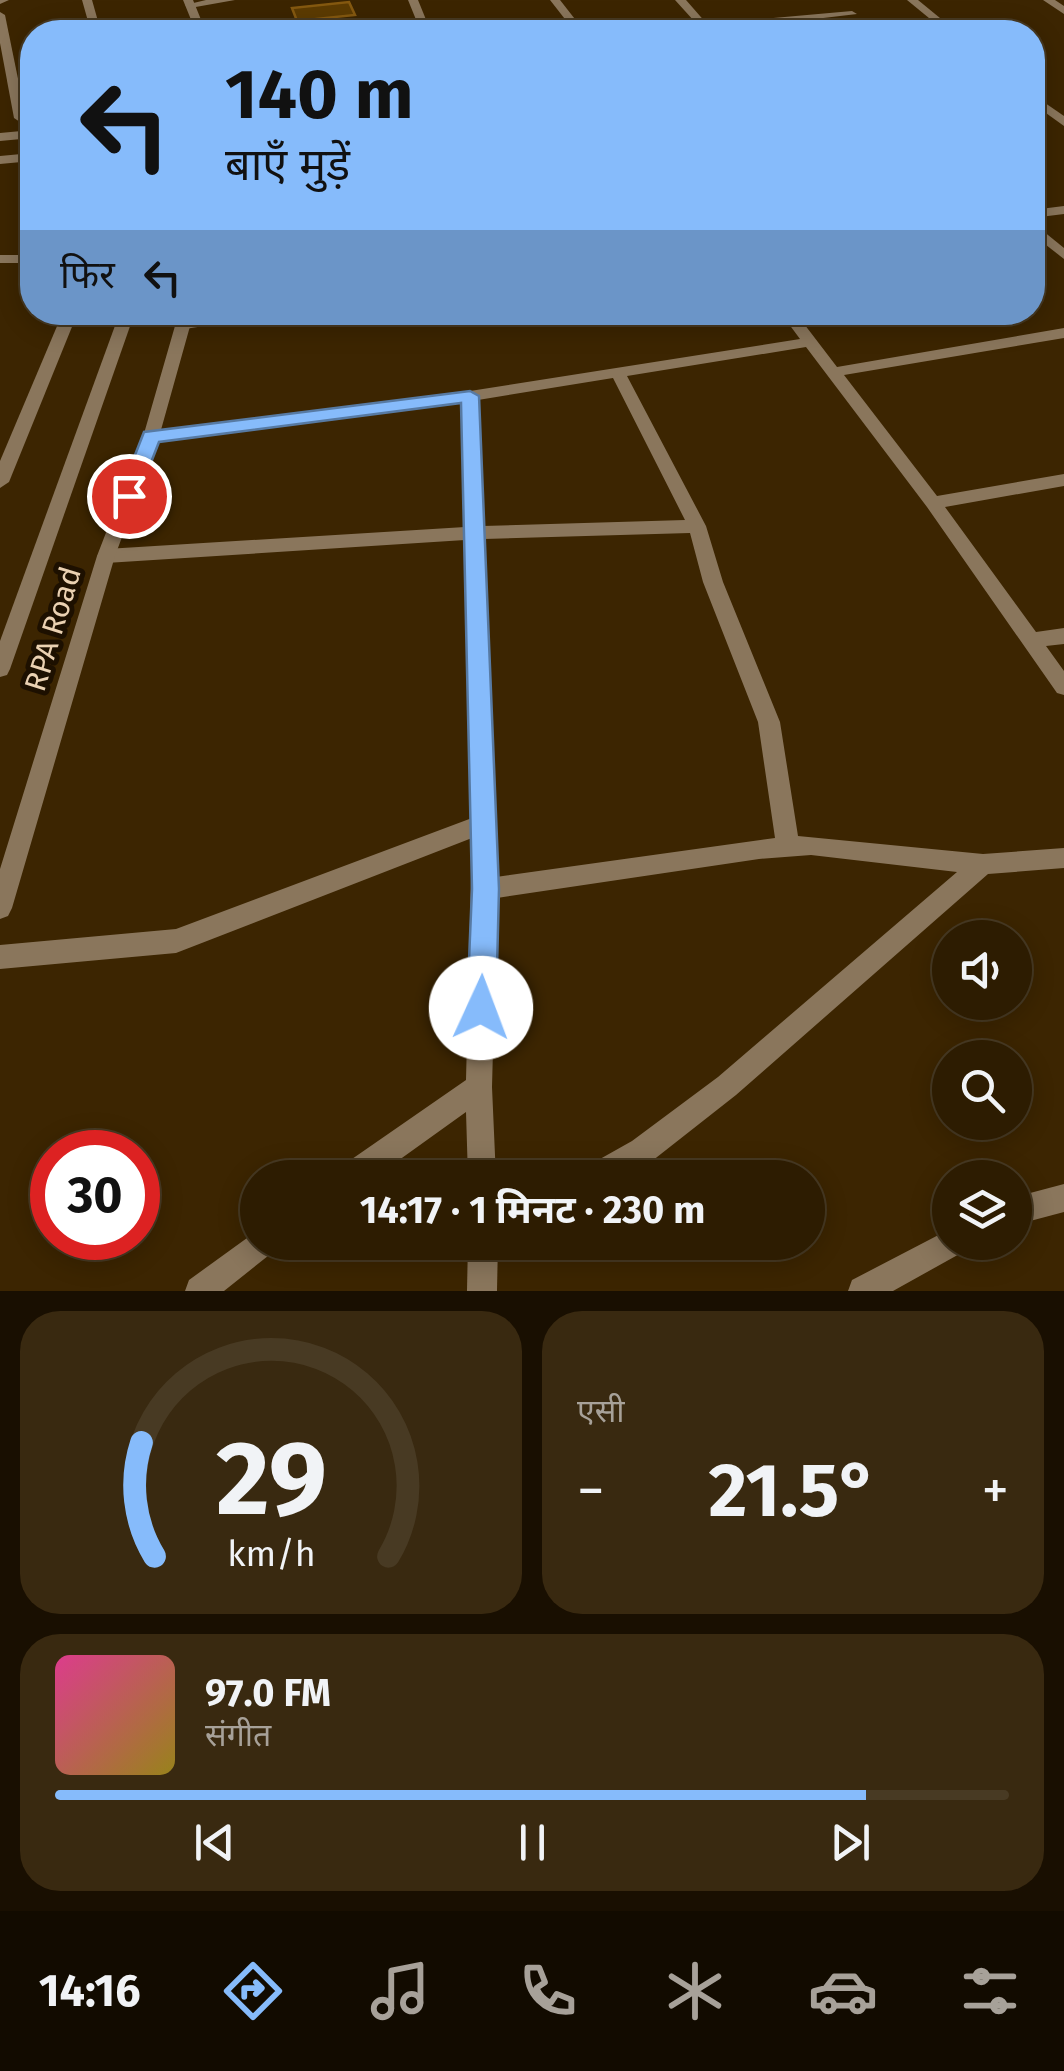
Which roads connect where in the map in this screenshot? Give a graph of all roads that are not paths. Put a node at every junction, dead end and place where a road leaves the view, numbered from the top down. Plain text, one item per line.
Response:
1 (229, 0) edge
2 (680, 0) edge
3 (912, 0) edge
4 (1048, 0) edge
5 (189, 2) edge
6 (1064, 10) edge
7 (852, 14) dead end
8 (0, 15) edge
9 (698, 20) edge
10 (798, 20) edge
11 (937, 20) edge
12 (20, 118) dead end
13 (1045, 238) edge
14 (1064, 255) edge
15 (65, 325) edge
16 (123, 325) edge
17 (184, 325) edge
18 (797, 325) edge
19 (1064, 332) edge
20 (810, 342) junction
21 (618, 372) junction
22 (832, 372) junction
23 (470, 396) junction
24 (151, 437) junction
25 (1064, 480) edge
26 (0, 482) edge
27 (933, 503) junction
28 (697, 526) junction
29 (474, 534) junction
30 (106, 556) junction
31 (1064, 636) edge
32 (1034, 640) junction
33 (0, 669) edge
34 (1064, 686) edge
35 (483, 824) junction
36 (788, 847) junction
37 (1064, 858) edge
38 (983, 864) junction
39 (485, 889) junction
40 (0, 908) edge
41 (0, 957) edge
42 (478, 1087) junction
43 (375, 1160) edge
44 (481, 1160) edge
45 (626, 1160) edge
46 (1064, 1198) edge
47 (1032, 1206) edge
48 (932, 1253) edge
49 (240, 1260) edge
50 (483, 1260) edge
51 (200, 1291) edge
52 (482, 1291) edge
53 (862, 1291) edge

1 - 5 street
2 - 9 street
3 - 11 street
4 - 6 street
7 - 10 street
8 - 12 street
13 - 14 street
15 - 26 street
16 - 33 street, RPA Road
17 - 24 street, RPA Road
18 - 20 street
19 - 22 street
20 - 21 street
20 - 22 street
21 - 23 street
21 - 28 street
22 - 27 street
23 - 24 street
23 - 29 street
24 - 30 street, RPA Road
25 - 27 street
27 - 32 street
28 - 29 street
28 - 36 street
29 - 30 street
29 - 35 street
30 - 40 street, RPA Road
31 - 32 street
32 - 34 street
35 - 39 street
35 - 41 street
36 - 38 street
36 - 39 street
37 - 38 street
38 - 45 street
39 - 42 street
42 - 43 street
42 - 44 street
46 - 47 street
48 - 53 street
49 - 51 street
50 - 52 street

